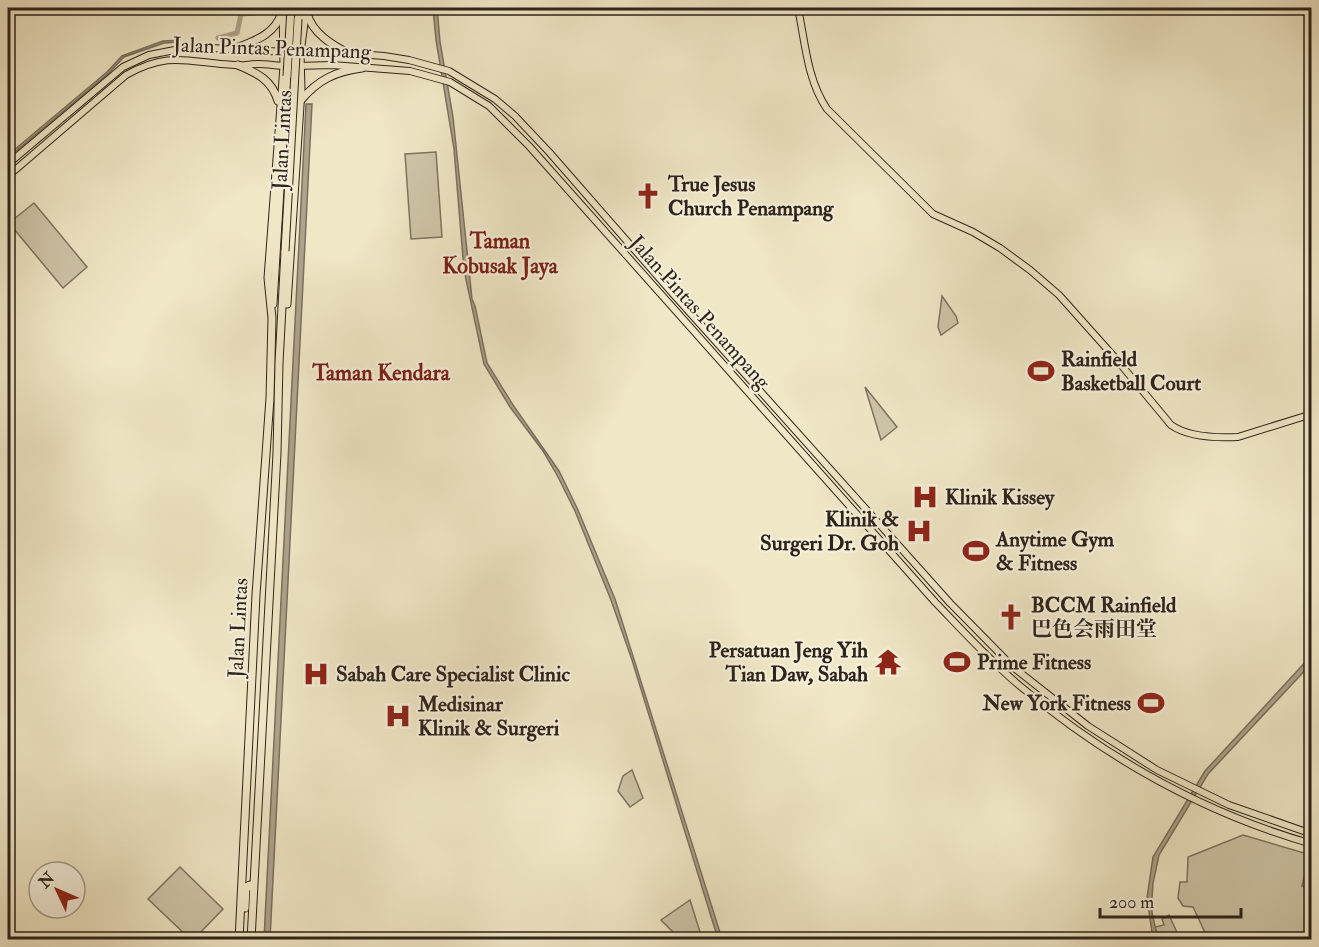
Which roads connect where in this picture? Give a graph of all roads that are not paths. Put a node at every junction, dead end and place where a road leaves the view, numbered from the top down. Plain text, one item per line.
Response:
1 (283, 8) edge
2 (291, 8) edge
3 (299, 8) edge
4 (306, 8) edge
5 (798, 8) edge
6 (285, 25) junction
7 (304, 26) junction
8 (234, 49) junction
9 (332, 52) junction
10 (292, 54) junction
11 (350, 54) junction
12 (332, 64) junction
13 (238, 65) junction
14 (284, 66) junction
15 (300, 66) junction
16 (362, 68) junction
17 (281, 83) junction
18 (302, 90) junction
19 (301, 100) junction
20 (279, 116) junction
21 (8, 164) edge
22 (8, 176) edge
23 (272, 318) junction
24 (716, 342) junction
25 (731, 371) junction
26 (280, 382) junction
27 (1311, 414) edge
28 (804, 439) junction
29 (806, 456) junction
30 (266, 651) junction
31 (252, 673) junction
32 (1311, 834) edge
33 (1311, 844) edge
34 (254, 890) junction
35 (240, 921) junction
36 (239, 939) edge
37 (251, 939) edge

1 - 6 highway, Jalan Lintas
1 - 8 highway
2 - 10 highway, Jalan Lintas, bridge
3 - 10 highway, bridge
4 - 7 highway, Jalan Lintas
4 - 11 highway
5 - 27 main road
6 - 7 highway
6 - 10 highway, Jalan Lintas
7 - 10 highway, Jalan Lintas
8 - 10 main road, Jalan Pintas Penampang
8 - 21 main road, Jalan Pintas Penampang
9 - 10 main road, Jalan Pintas Penampang
9 - 11 main road, Jalan Pintas Penampang
9 - 12 main road
10 - 14 highway, Jalan Lintas
10 - 15 highway, Jalan Lintas
10 - 23 highway, Jalan Lintas, bridge
10 - 26 highway, Jalan Lintas, bridge
11 - 24 main road, Jalan Pintas Penampang
12 - 15 main road, Jalan Pintas Penampang
12 - 16 main road, Jalan Pintas Penampang
13 - 14 main road, Jalan Pintas Penampang
13 - 20 highway
13 - 22 main road, Jalan Pintas Penampang
14 - 15 main road, Jalan Pintas Penampang
14 - 17 highway, Jalan Lintas
15 - 18 highway, Jalan Lintas
16 - 19 highway
16 - 25 main road, Jalan Pintas Penampang
17 - 18 highway
17 - 20 highway, Jalan Lintas
18 - 19 highway, Jalan Lintas
19 - 26 highway, Jalan Lintas
20 - 23 highway, Jalan Lintas
23 - 31 highway, Jalan Lintas
24 - 25 main road
24 - 28 main road, Jalan Pintas Penampang
25 - 29 main road, Jalan Pintas Penampang
26 - 30 highway, Jalan Lintas
28 - 29 main road
28 - 32 main road, Jalan Pintas Penampang
29 - 33 main road, Jalan Pintas Penampang
30 - 31 highway
30 - 34 highway, Jalan Lintas
31 - 35 highway, Jalan Lintas
34 - 35 highway
34 - 37 highway, Jalan Lintas
35 - 36 highway, Jalan Lintas

